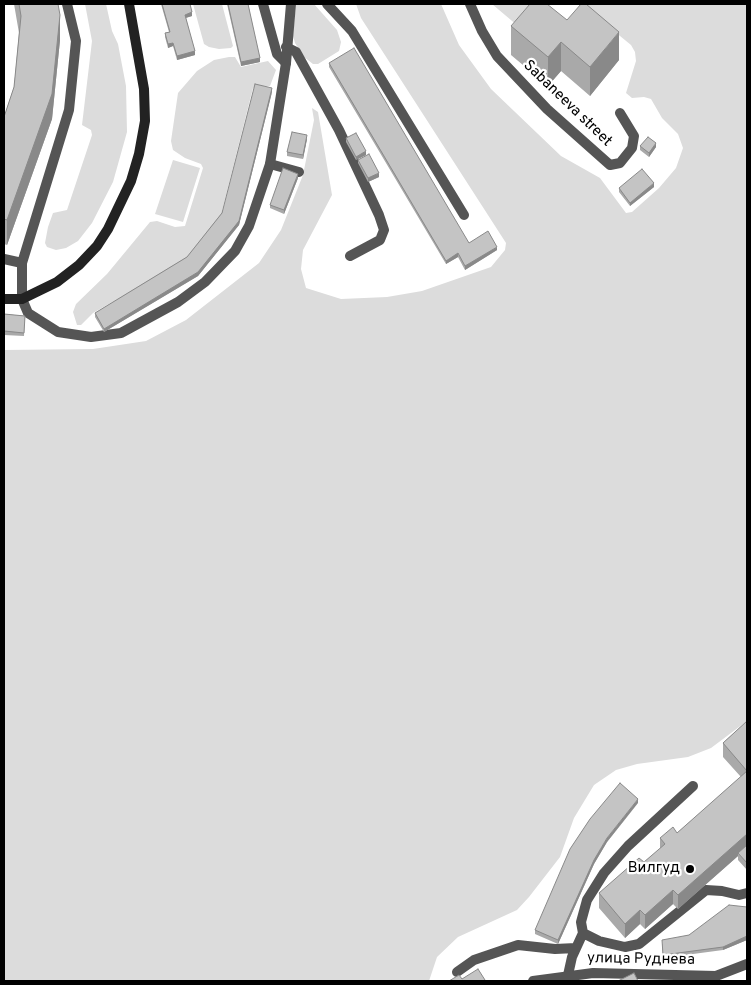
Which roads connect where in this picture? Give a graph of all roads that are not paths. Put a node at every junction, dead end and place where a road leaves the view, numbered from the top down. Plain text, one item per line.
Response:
1 (67, 4) edge
2 (130, 4) edge
3 (263, 4) edge
4 (290, 4) edge
5 (328, 4) edge
6 (470, 4) edge
7 (286, 47) junction
8 (286, 63) junction
9 (620, 113) dead end
10 (270, 164) junction
11 (299, 172) edge
12 (464, 215) dead end
13 (350, 256) dead end
14 (4, 259) edge
15 (22, 263) junction
16 (4, 299) edge
17 (22, 299) junction
18 (693, 786) dead end
19 (747, 893) edge
20 (583, 934) junction
21 (576, 948) junction
22 (747, 964) edge
23 (456, 972) dead end
24 (568, 975) junction
25 (713, 979) edge
26 (533, 981) edge

1 - 15 street
2 - 17 street
3 - 8 street
4 - 7 street
5 - 12 street
6 - 9 street, Sabaneeva street
7 - 8 street
7 - 13 street
8 - 10 street
10 - 11 street
10 - 17 street
14 - 15 street
15 - 17 street
16 - 17 street
18 - 20 street
19 - 20 street
20 - 21 street
21 - 23 street
21 - 24 street
22 - 25 street, улица Руднева
24 - 25 street, улица Руднева
24 - 26 street, улица Руднева

